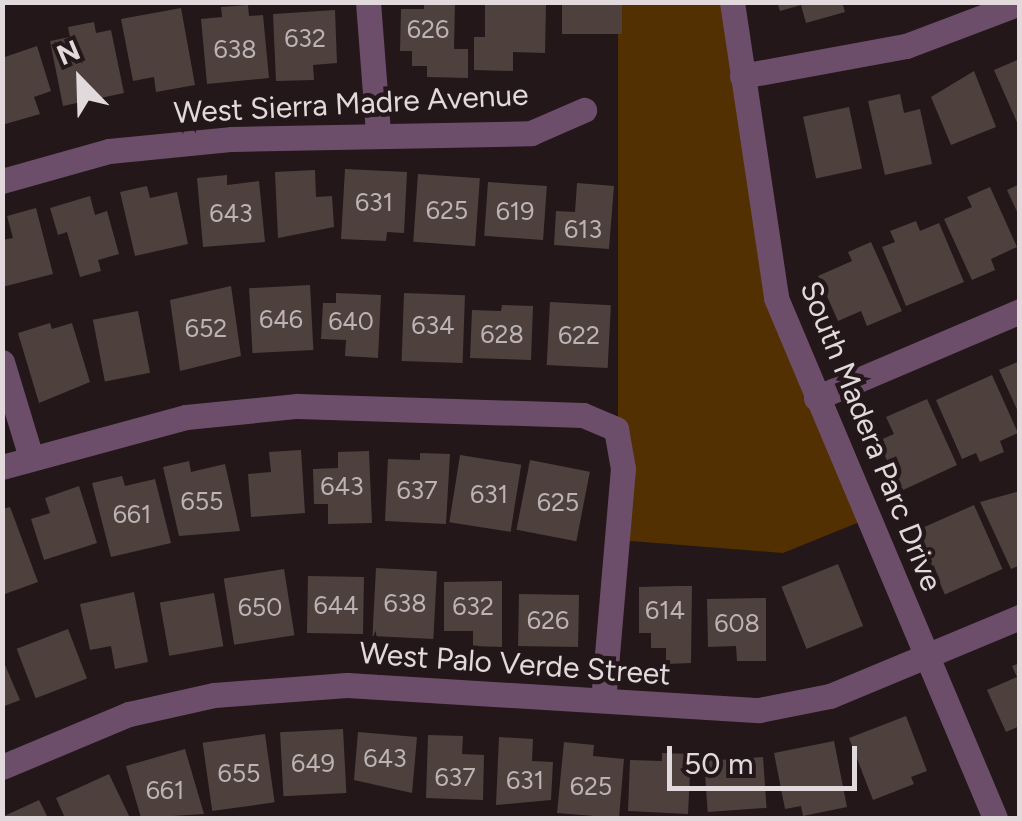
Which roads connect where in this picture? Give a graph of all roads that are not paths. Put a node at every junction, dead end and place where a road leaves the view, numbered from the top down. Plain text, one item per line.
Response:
1 (368, 2) edge
2 (732, 2) edge
3 (1020, 3) edge
4 (742, 76) junction
5 (584, 110) dead end
6 (378, 132) junction
7 (2, 181) edge
8 (1020, 310) edge
9 (2, 362) edge
10 (816, 398) junction
11 (30, 454) junction
12 (2, 466) edge
13 (1020, 617) edge
14 (926, 658) junction
15 (603, 699) junction
16 (2, 767) edge
17 (996, 818) edge

1 - 6 street
2 - 4 street, South Madera Parc Drive
3 - 4 street
4 - 10 street, South Madera Parc Drive
5 - 6 street, West Sierra Madre Avenue
6 - 7 street, West Sierra Madre Avenue
8 - 10 street
9 - 11 street
10 - 14 street, South Madera Parc Drive
11 - 12 street
11 - 15 street
13 - 14 street, West Palo Verde Street
14 - 15 street, West Palo Verde Street
14 - 17 street, South Madera Parc Drive
15 - 16 street, West Palo Verde Street

